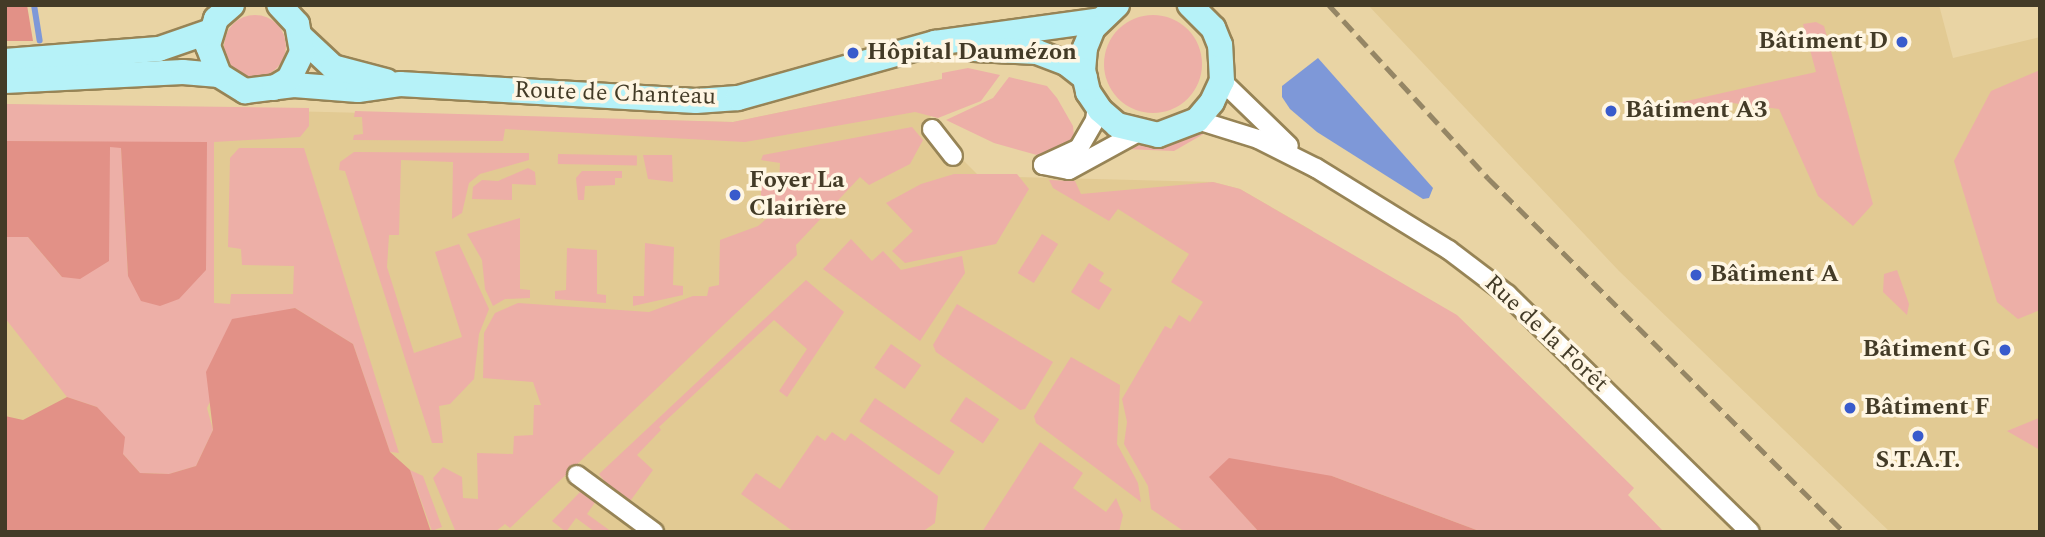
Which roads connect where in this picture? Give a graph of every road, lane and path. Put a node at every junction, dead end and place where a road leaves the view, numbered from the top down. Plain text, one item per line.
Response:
1 (231, 5) edge
2 (279, 5) edge
3 (1190, 5) edge
4 (1108, 13) edge
5 (1217, 17) edge
6 (211, 31) junction
7 (302, 37) junction
8 (5, 61) edge
9 (869, 64) junction
10 (219, 75) junction
11 (1085, 78) junction
12 (5, 81) edge
13 (1222, 81) junction
14 (400, 85) junction
15 (273, 88) junction
16 (1097, 105) junction
17 (1197, 120) junction
18 (932, 128) dead end
19 (1137, 133) junction
20 (953, 156) dead end
21 (1316, 168) junction
22 (577, 475) dead end
23 (654, 532) edge
24 (1750, 532) edge

1 - 6 main road
2 - 7 main road, Route de Chanteau
3 - 5 main road
4 - 9 main road, Route de Chanteau
4 - 11 main road
5 - 13 main road
6 - 8 main road
6 - 10 main road
7 - 14 main road, Route de Chanteau
7 - 15 main road
9 - 11 main road, Route de Chanteau
9 - 14 main road, Route de Chanteau
10 - 12 main road, Route de Chanteau
10 - 15 main road, Route de Chanteau
11 - 16 main road
13 - 17 main road
13 - 21 street, Rue de la Forêt
14 - 15 main road, Route de Chanteau
16 - 19 main road
16 - 19 street
17 - 19 main road
17 - 21 street, Rue de la Forêt
18 - 20 street
21 - 24 street, Rue de la Forêt
22 - 23 street

